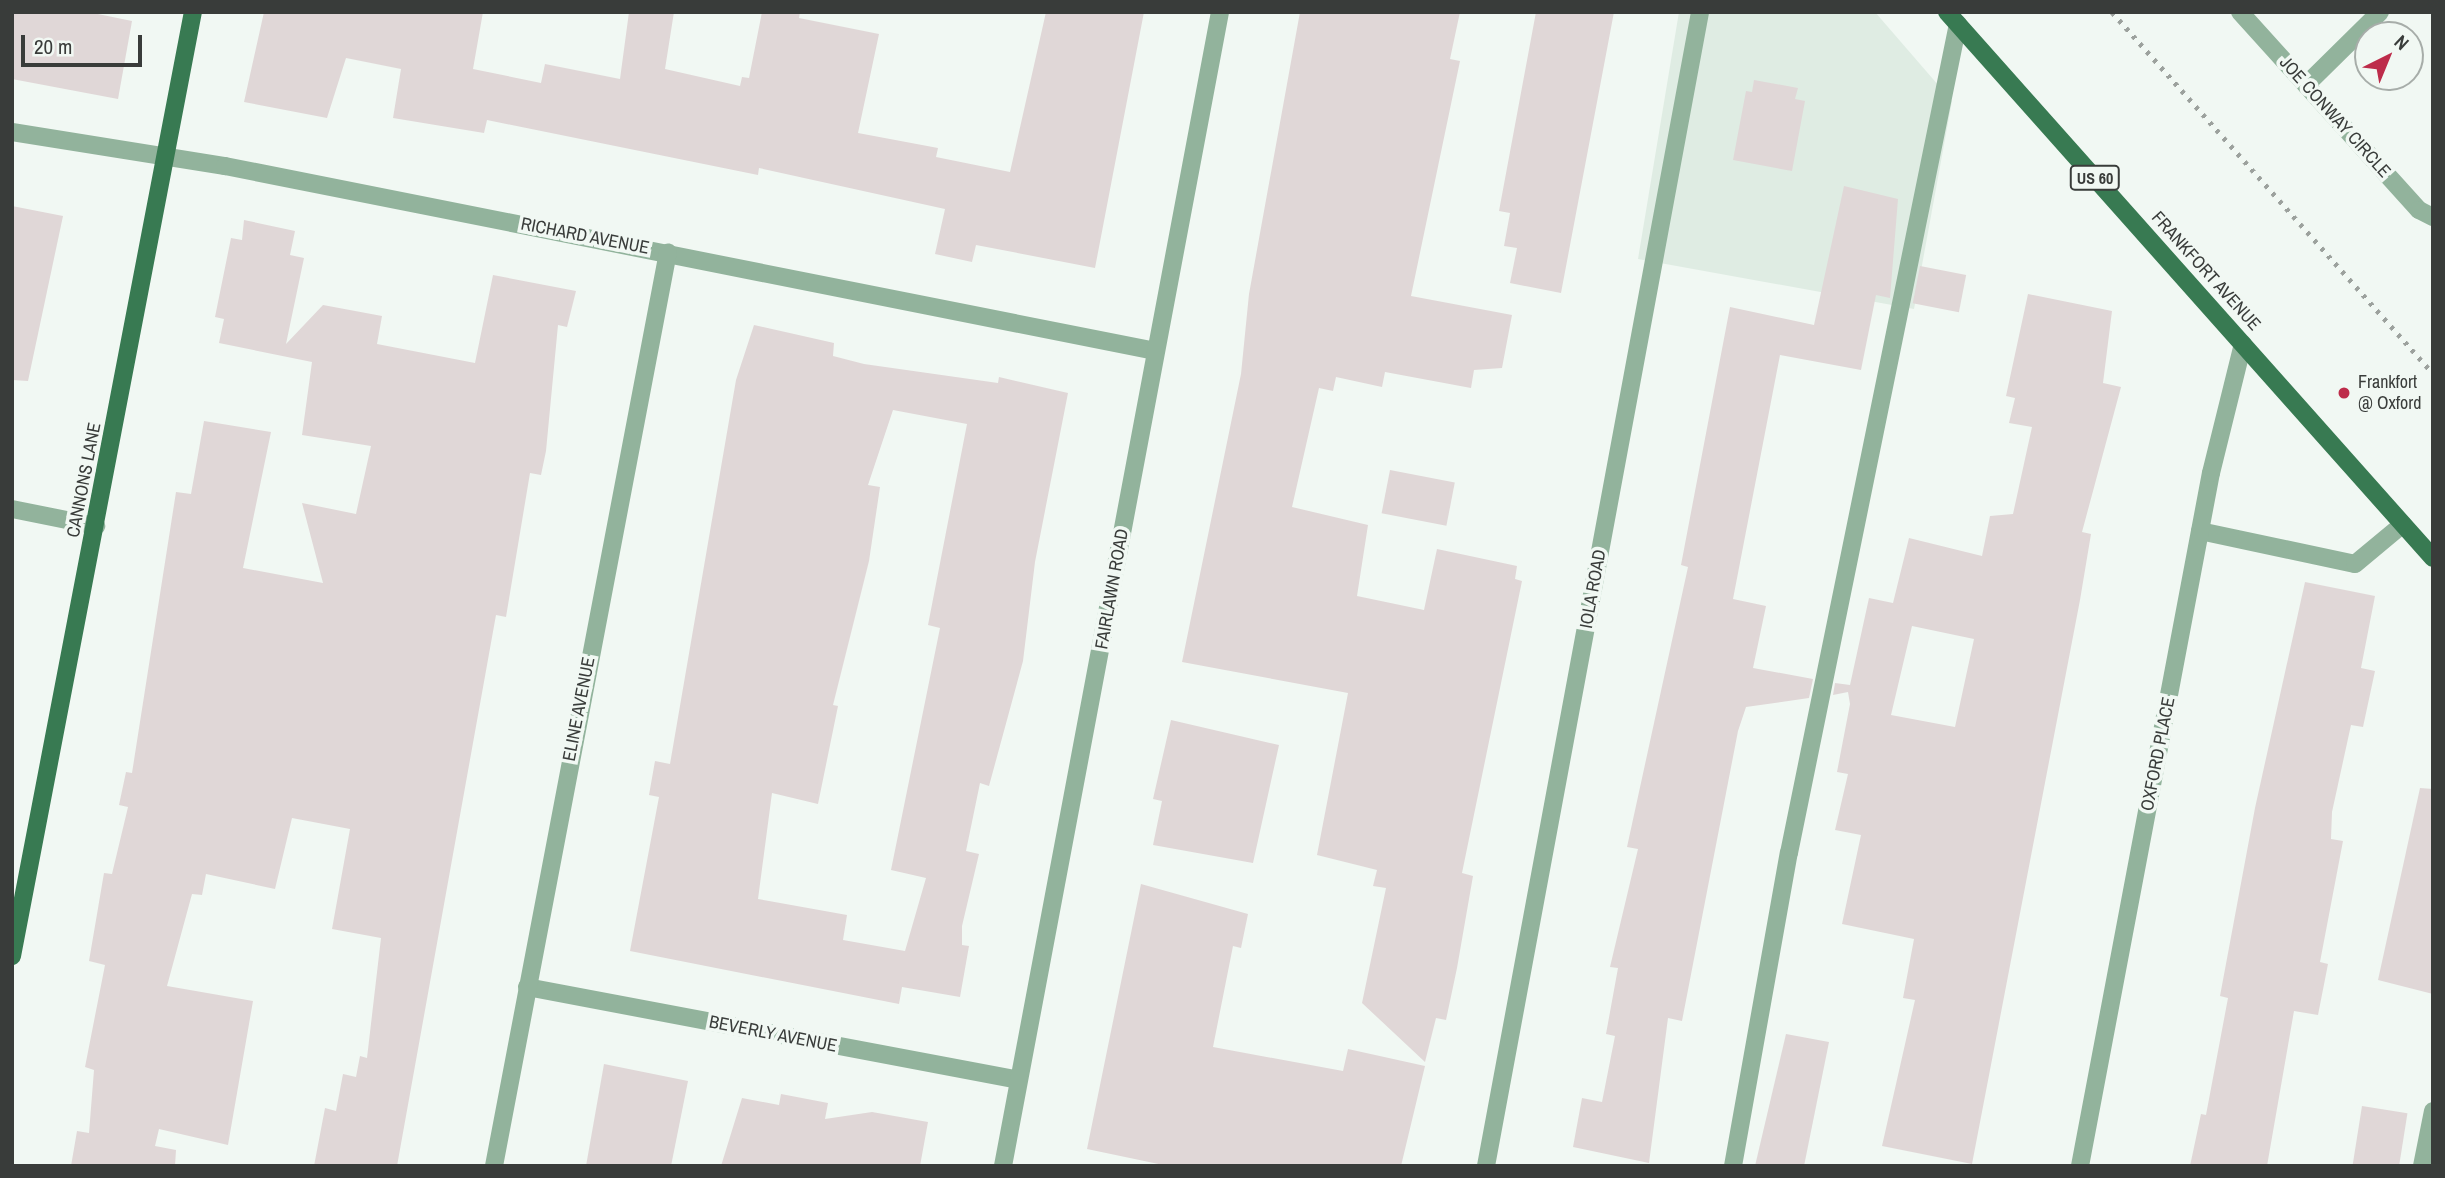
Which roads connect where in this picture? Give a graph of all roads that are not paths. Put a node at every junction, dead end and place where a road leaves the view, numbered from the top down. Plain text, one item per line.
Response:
1 (193, 12) edge
2 (1220, 12) edge
3 (1700, 12) edge
4 (2240, 12) edge
5 (2380, 12) edge
6 (1953, 18) edge
7 (2306, 85) junction
8 (12, 132) edge
9 (168, 157) junction
10 (2433, 217) edge
11 (668, 252) junction
12 (2243, 344) junction
13 (1155, 351) junction
14 (12, 509) edge
15 (2403, 524) junction
16 (96, 526) junction
17 (2200, 531) junction
18 (2433, 558) edge
19 (12, 956) edge
20 (527, 987) junction
21 (1018, 1080) junction
22 (2433, 1111) edge
23 (494, 1166) edge
24 (1003, 1166) edge
25 (1486, 1166) edge
26 (1733, 1166) edge
27 (2080, 1166) edge
28 (2422, 1166) edge

1 - 9 main road, CANNONS LANE
2 - 13 street, FAIRLAWN ROAD
3 - 25 street, IOLA ROAD
4 - 7 street, JOE CONWAY CIRCLE
5 - 7 street
6 - 12 main road, FRANKFORT AVENUE / US 60
6 - 26 street
7 - 10 street, JOE CONWAY CIRCLE
8 - 9 street, RICHARD AVENUE
9 - 11 street, RICHARD AVENUE
9 - 16 main road, CANNONS LANE
11 - 13 street, RICHARD AVENUE
11 - 20 street, ELINE AVENUE
12 - 15 main road, FRANKFORT AVENUE / US 60
12 - 17 street, OXFORD PLACE
13 - 21 street, FAIRLAWN ROAD
14 - 16 street
15 - 17 street
15 - 18 main road, FRANKFORT AVENUE / US 60
16 - 19 main road, CANNONS LANE
17 - 27 street, OXFORD PLACE
20 - 21 street, BEVERLY AVENUE
20 - 23 street, ELINE AVENUE
21 - 24 street, FAIRLAWN ROAD
22 - 28 street

